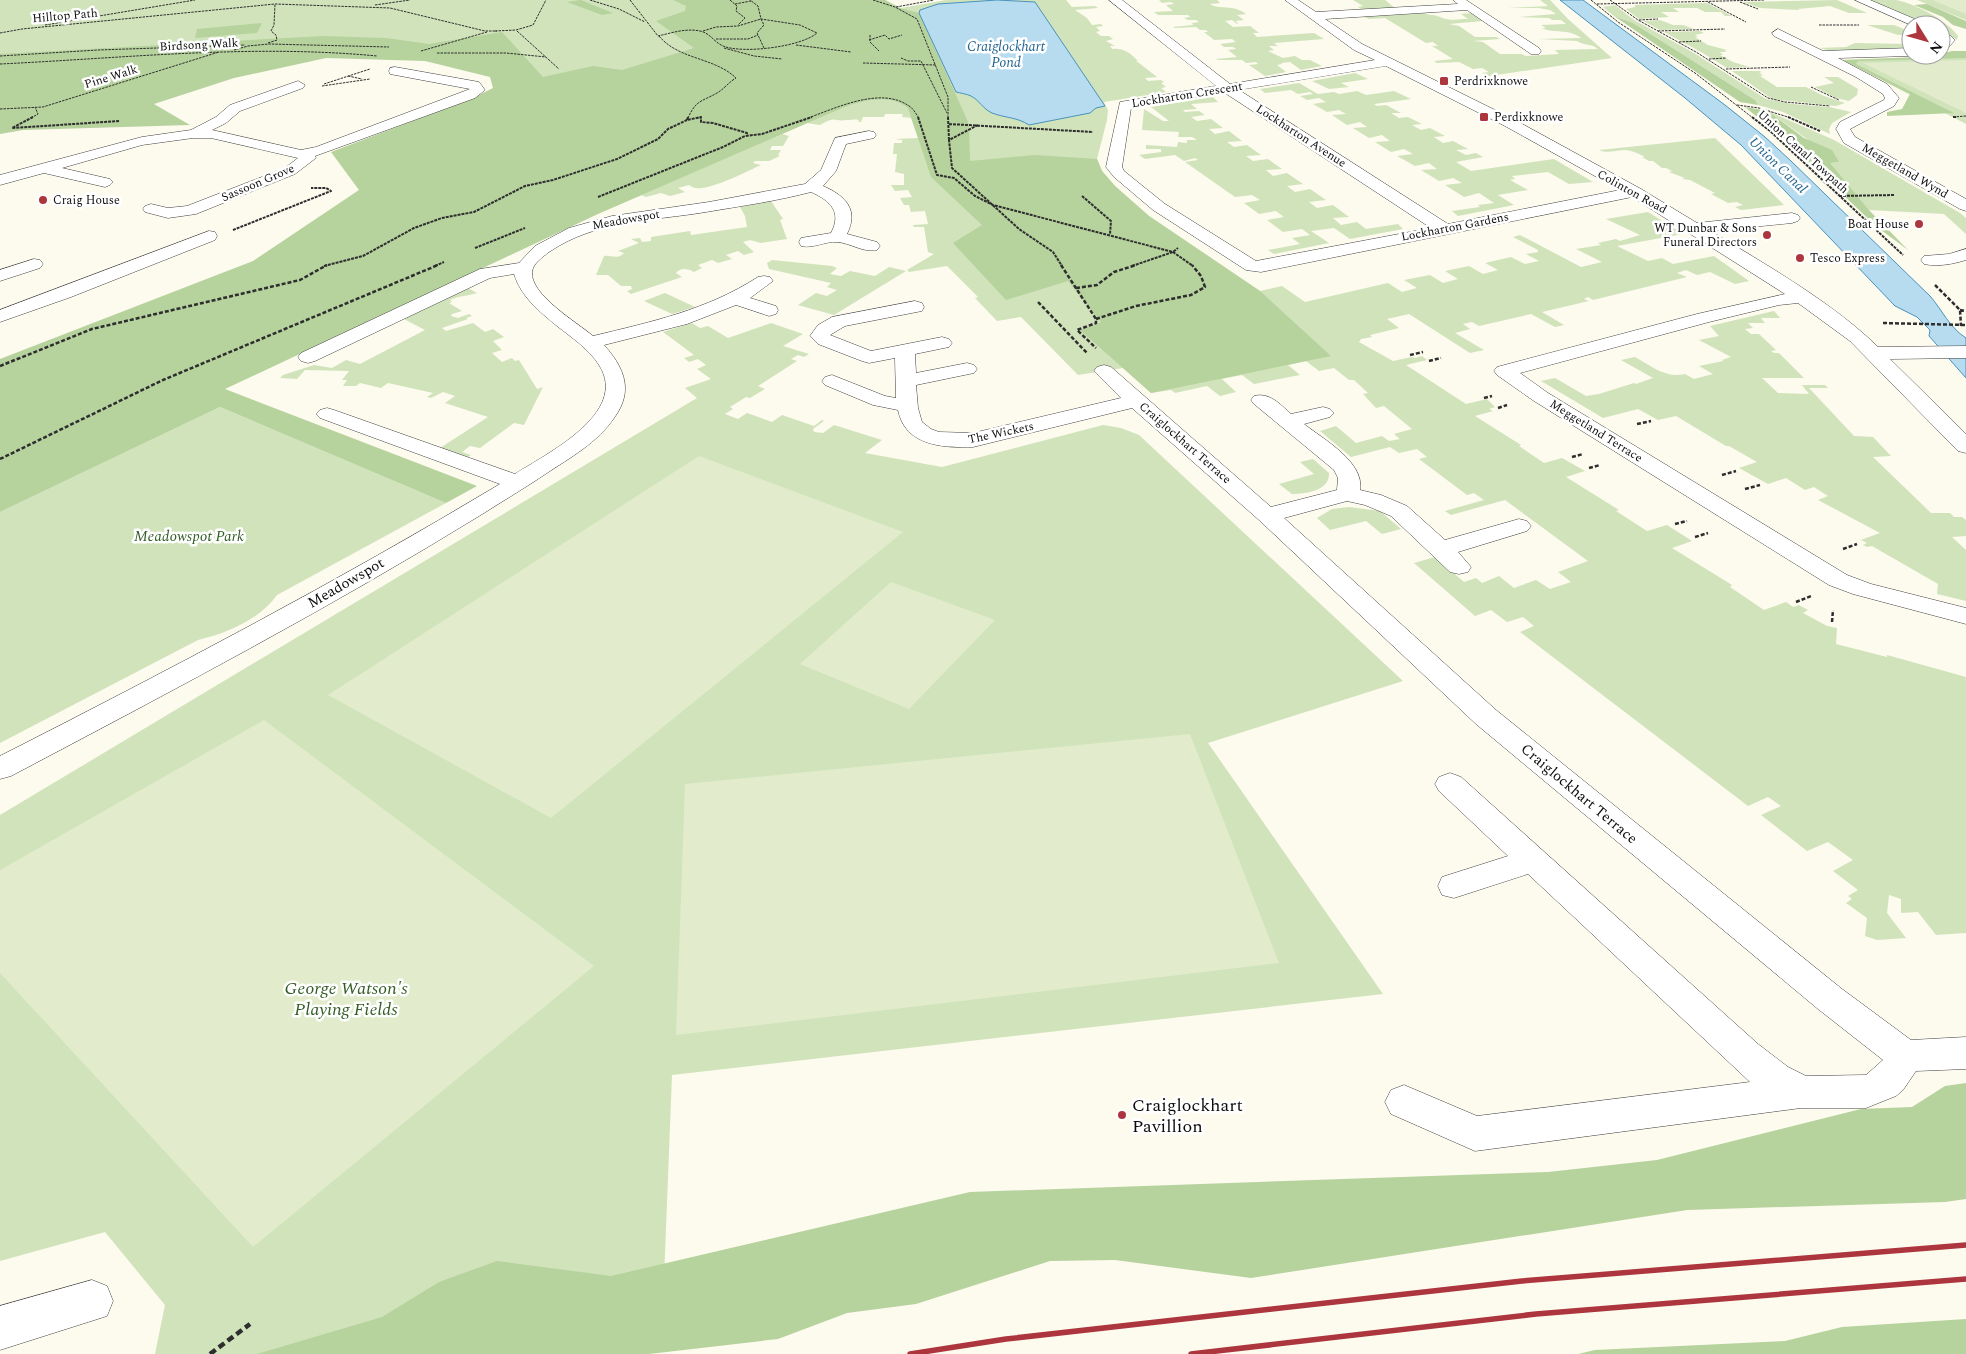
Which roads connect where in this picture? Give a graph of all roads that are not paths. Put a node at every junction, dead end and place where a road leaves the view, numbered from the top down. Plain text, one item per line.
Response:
1 (1115, 0) edge
2 (1291, 0) edge
3 (1861, 0) edge
4 (1463, 3) edge
5 (1313, 16) junction
6 (1901, 17) edge
7 (1778, 33) dead end
8 (1535, 51) dead end
9 (1901, 52) edge
10 (1821, 55) junction
11 (1386, 62) junction
12 (395, 71) dead end
13 (305, 86) road end
14 (1228, 88) junction
15 (195, 133) junction
16 (869, 135) dead end
17 (301, 154) junction
18 (0, 164) edge
19 (49, 166) junction
20 (0, 180) edge
21 (105, 182) dead end
22 (813, 187) junction
23 (1635, 192) junction
24 (185, 195) dead end
25 (211, 202) junction
26 (1966, 206) edge
27 (151, 209) dead end
28 (1790, 222) dead end
29 (1695, 228) junction
30 (1444, 229) junction
31 (209, 236) dead end
32 (837, 237) junction
33 (807, 242) dead end
34 (871, 246) dead end
35 (1966, 254) edge
36 (1930, 260) dead end
37 (34, 264) dead end
38 (1276, 265) joint
39 (525, 267) junction
40 (0, 276) edge
41 (764, 281) dead end
42 (1802, 297) junction
43 (734, 299) junction
44 (915, 307) dead end
45 (769, 310) dead end
46 (0, 316) edge
47 (590, 343) junction
48 (942, 343) dead end
49 (904, 350) junction
50 (1966, 352) edge
51 (1875, 353) junction
52 (308, 357) dead end
53 (967, 368) dead end
54 (1104, 371) road end
55 (832, 381) dead end
56 (907, 381) junction
57 (1261, 400) dead end
58 (1136, 401) junction
59 (908, 406) junction
60 (1323, 413) dead end
61 (328, 414) dead end
62 (1287, 421) junction
63 (1966, 446) edge
64 (519, 483) junction
65 (1347, 494) junction
66 (1267, 514) junction
67 (1519, 526) dead end
68 (1441, 549) junction
69 (1459, 567) dead end
70 (1966, 616) edge
71 (0, 769) edge
72 (1450, 784) dead end
73 (1534, 860) junction
74 (1454, 886) dead end
75 (1966, 1053) edge
76 (1905, 1056) junction
77 (1800, 1092) junction
78 (1404, 1102) dead end
79 (92, 1301) dead end
80 (0, 1328) edge

1 - 14 street, Lockharton Avenue
2 - 5 street, Colinton Road
3 - 6 street
4 - 5 street
4 - 8 street
5 - 11 street, Colinton Road
7 - 10 street
9 - 10 street
10 - 26 street, Meggetland Wynd
11 - 14 street, Lockharton Crescent
11 - 23 street, Colinton Road
12 - 17 street
13 - 15 street, Sassoon Grove
14 - 30 street, Lockharton Avenue
14 - 38 street, Lockharton Crescent
15 - 17 street, Sassoon Grove
15 - 19 street, Sassoon Grove
16 - 22 street
17 - 25 street, Sassoon Grove
18 - 19 street, Sassoon Grove
19 - 20 street, Sassoon Grove
19 - 21 street
22 - 32 street
22 - 39 street, Meadowspot
23 - 29 street, Colinton Road
23 - 30 street, Lockharton Gardens
24 - 25 street
25 - 27 street, Sassoon Grove
28 - 29 street
29 - 42 street, Colinton Road
30 - 38 street, Lockharton Gardens
31 - 46 street
32 - 33 street
32 - 34 street
35 - 36 street
37 - 40 street
39 - 47 street, Meadowspot
39 - 52 street
41 - 43 street
42 - 51 street, Colinton Road
42 - 70 street, Meggetland Terrace
43 - 45 street
43 - 47 street
44 - 49 street
47 - 64 street, Meadowspot
48 - 49 street
49 - 56 street, The Wickets
50 - 51 street
51 - 63 street, Colinton Road
53 - 56 street
54 - 58 street, Craiglockhart Terrace
55 - 59 street
56 - 59 street, The Wickets
57 - 62 street
58 - 59 street, The Wickets
58 - 66 street, Craiglockhart Terrace
60 - 62 street
61 - 64 street
62 - 65 street
64 - 71 street, Meadowspot
65 - 66 street
65 - 68 street
66 - 76 street, Craiglockhart Terrace
67 - 68 street
68 - 69 street
72 - 73 street
73 - 74 street
73 - 77 street
75 - 76 street
76 - 77 street
77 - 78 street
79 - 80 street

